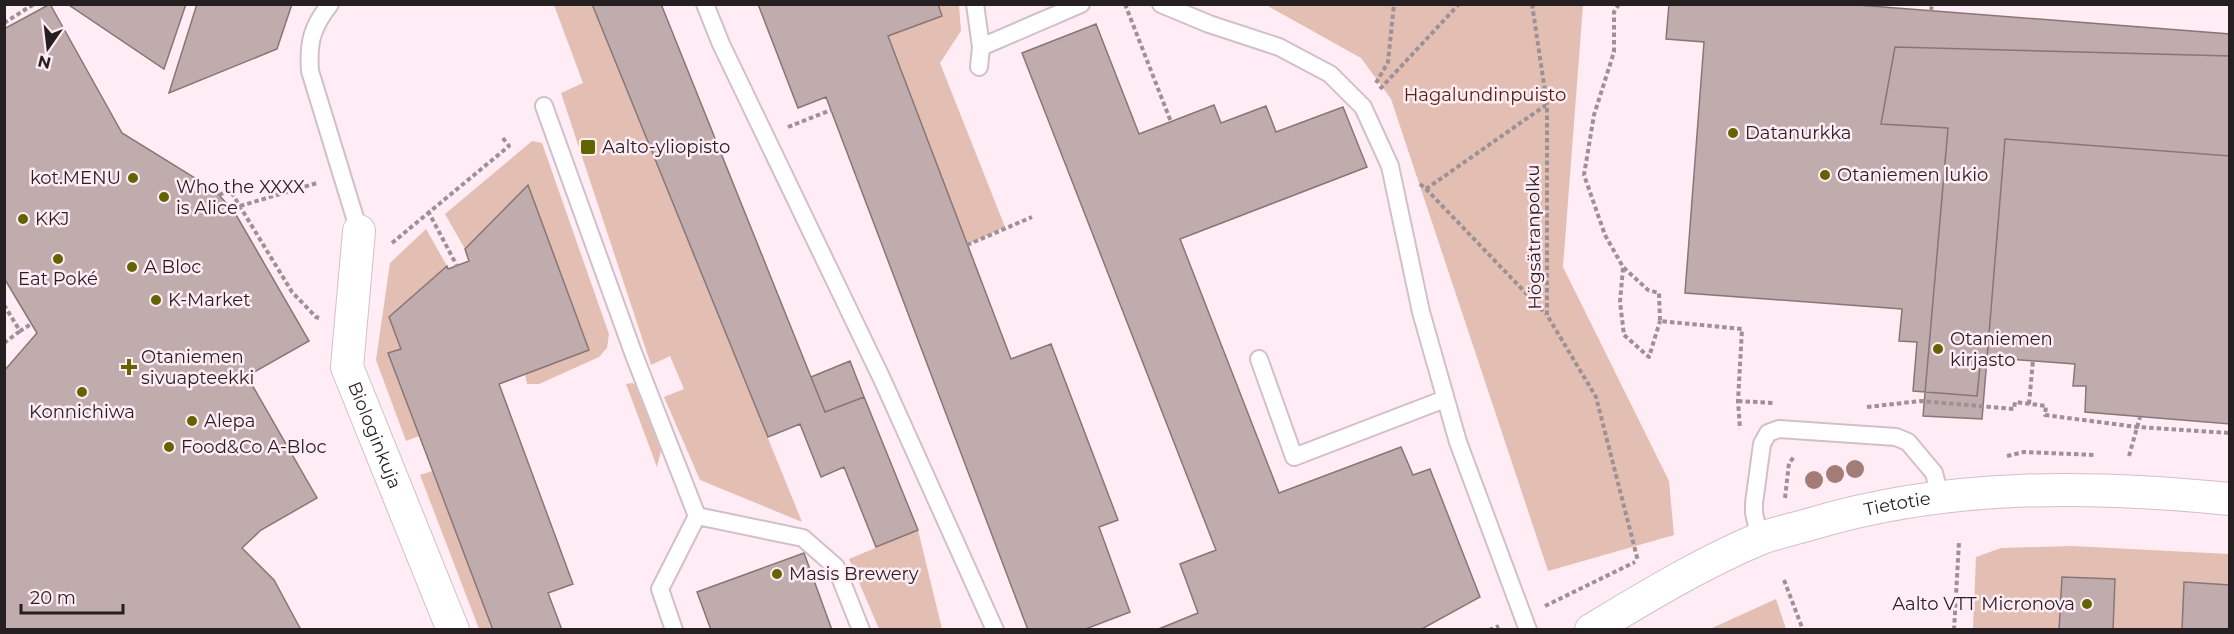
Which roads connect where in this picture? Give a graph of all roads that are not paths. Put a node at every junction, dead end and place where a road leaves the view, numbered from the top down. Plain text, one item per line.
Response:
1 (330, 4) edge
2 (705, 4) edge
3 (975, 4) edge
4 (1081, 4) edge
5 (1161, 4) edge
6 (981, 47) junction
7 (979, 67) dead end
8 (544, 106) dead end
9 (359, 231) joint
10 (1259, 359) dead end
11 (1446, 399) junction
12 (1940, 496) junction
13 (2229, 499) edge
14 (696, 516) junction
15 (1760, 539) junction
16 (453, 630) edge
17 (674, 630) edge
18 (861, 630) edge
19 (995, 630) edge
20 (1528, 630) edge
21 (1591, 630) edge

1 - 9 lane
2 - 19 lane
3 - 6 lane
4 - 6 lane
5 - 11 lane
6 - 7 lane
8 - 14 lane
9 - 16 street, Biologinkuja
10 - 11 lane
11 - 20 lane
12 - 13 street, Tietotie
12 - 15 street, Tietotie
12 - 15 lane
14 - 17 lane
14 - 18 lane
15 - 21 street, Tietotie

